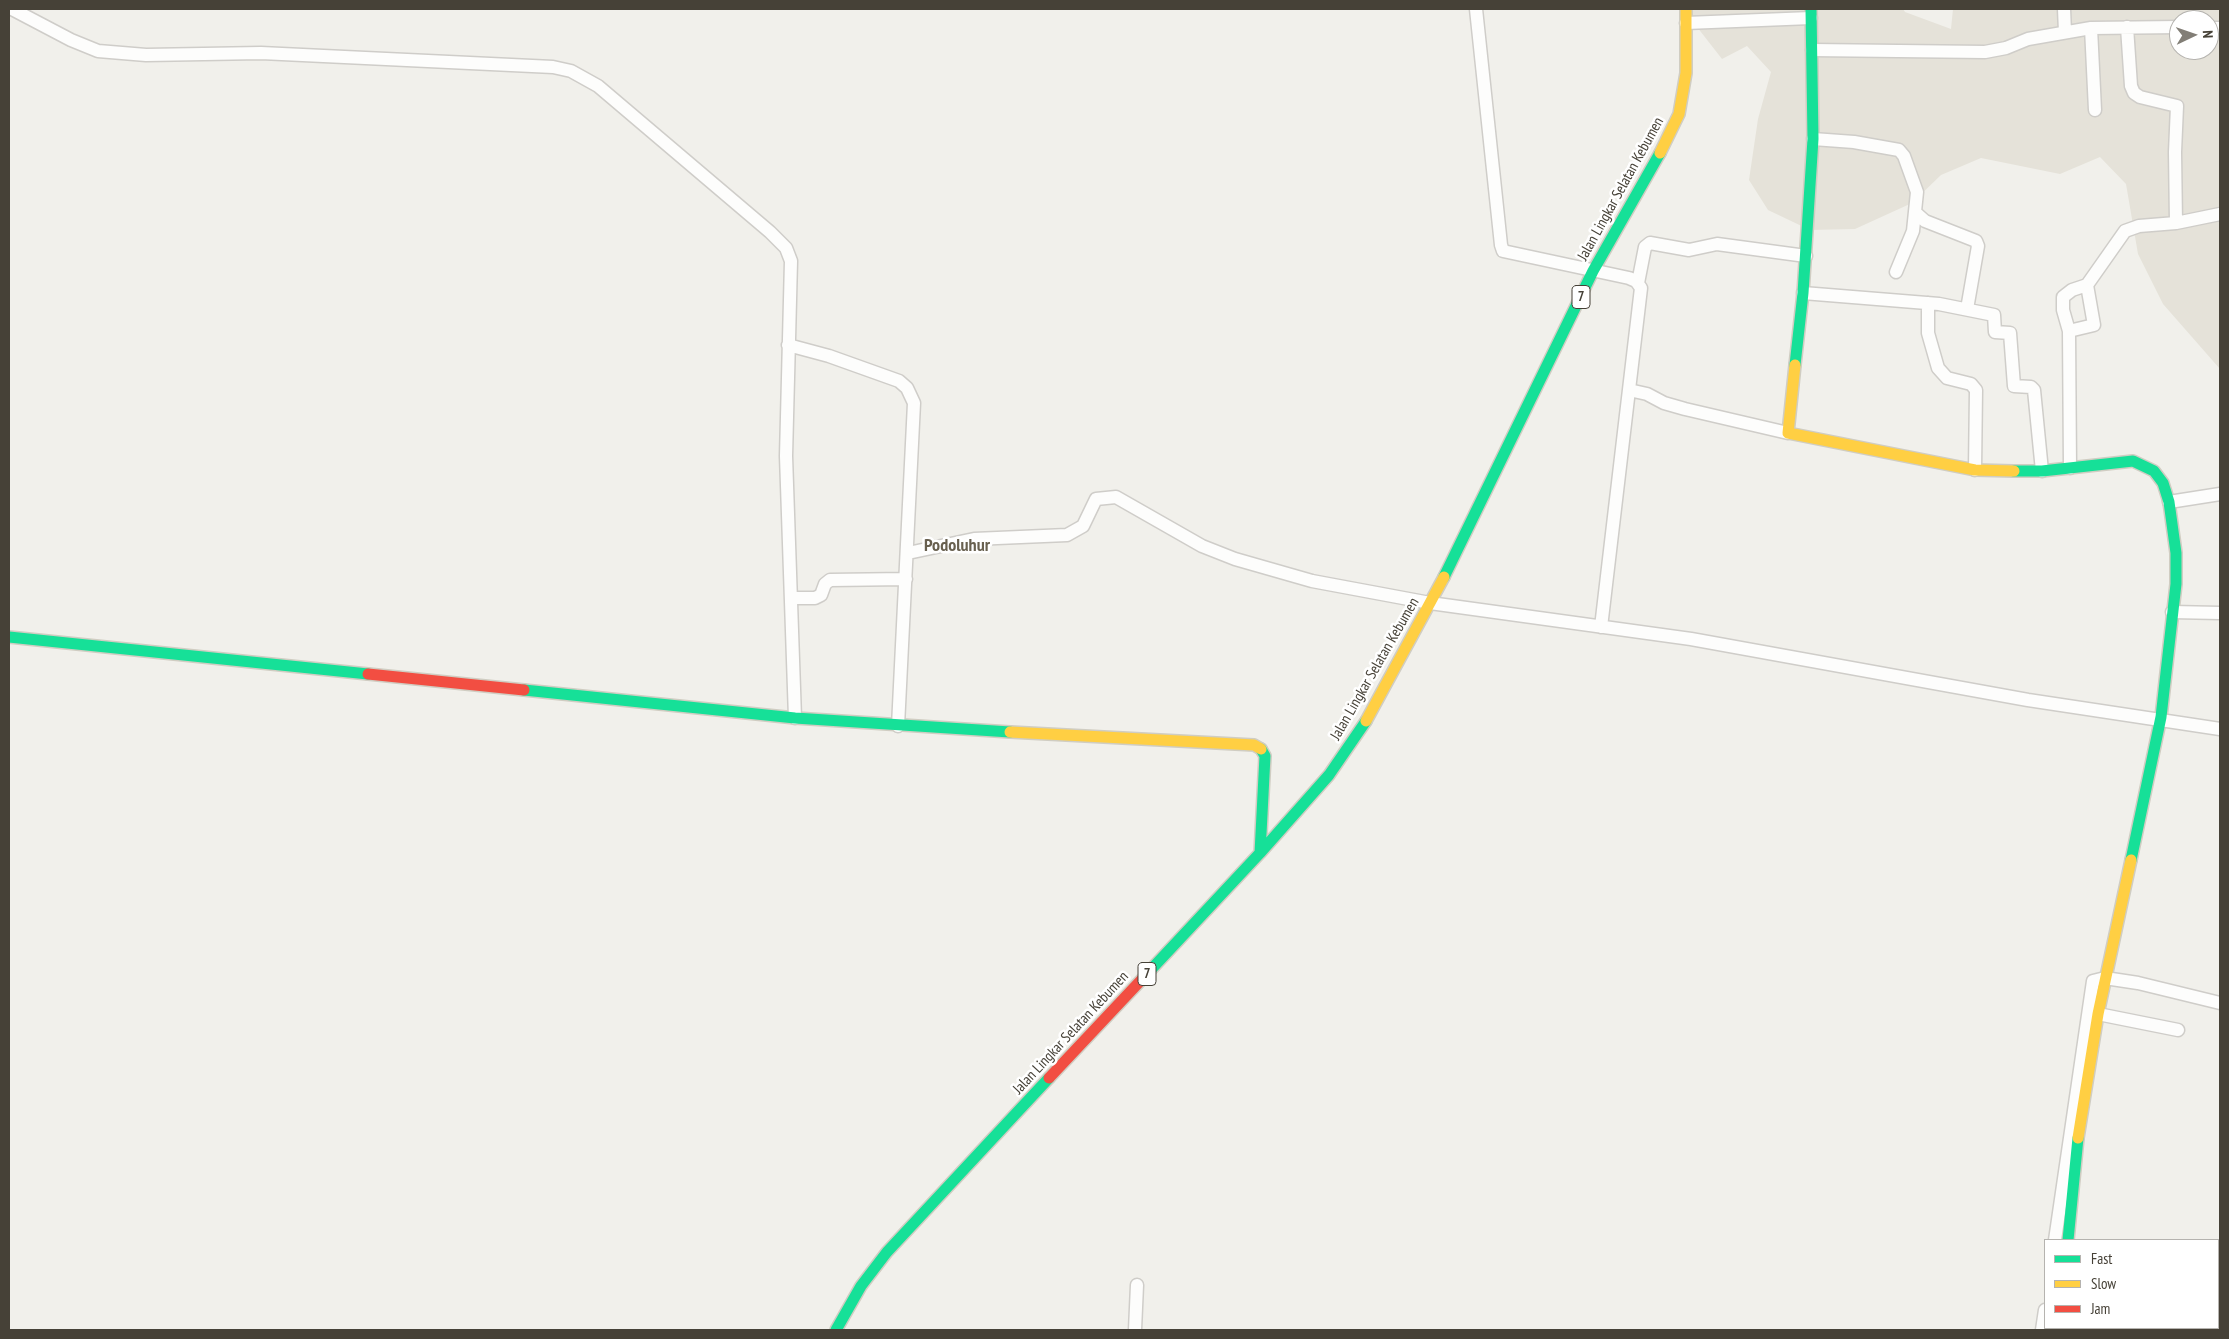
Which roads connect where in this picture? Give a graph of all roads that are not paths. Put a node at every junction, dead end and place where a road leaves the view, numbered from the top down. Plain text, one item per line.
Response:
1 (12, 9) edge
2 (1476, 9) edge
3 (1686, 9) edge
4 (2064, 9) edge
5 (1811, 13) edge
6 (1686, 23) junction
7 (2127, 27) junction
8 (2169, 27) edge
9 (2092, 28) junction
10 (2065, 32) junction
11 (1812, 50) junction
12 (2095, 110) dead end
13 (1813, 139) junction
14 (1916, 213) junction
15 (2220, 214) edge
16 (2176, 223) junction
17 (1806, 256) junction
18 (1593, 271) junction
19 (1896, 272) dead end
20 (1638, 283) junction
21 (2087, 285) junction
22 (1803, 293) junction
23 (1928, 303) junction
24 (1967, 309) junction
25 (2069, 331) junction
26 (788, 346) junction
27 (1629, 390) junction
28 (1788, 433) junction
29 (2070, 468) junction
30 (1974, 470) junction
31 (2042, 471) junction
32 (2220, 494) edge
33 (2169, 502) junction
34 (908, 553) junction
35 (906, 579) junction
36 (791, 598) junction
37 (1432, 600) junction
38 (2172, 612) junction
39 (2220, 613) edge
40 (1602, 621) junction
41 (9, 637) edge
42 (2161, 716) junction
43 (795, 718) junction
44 (898, 726) junction
45 (2220, 728) edge
46 (1260, 853) junction
47 (2105, 978) junction
48 (2220, 1004) edge
49 (2098, 1014) junction
50 (2178, 1030) dead end
51 (2055, 1239) edge
52 (2068, 1239) edge
53 (1137, 1285) dead end
54 (2044, 1317) edge
55 (836, 1330) edge
56 (1135, 1330) edge
57 (2042, 1330) edge

1 - 26 street
2 - 18 street
3 - 6 main road, Jalan Lingkar Selatan Kebumen / 7
4 - 10 street
5 - 6 street
5 - 11 main road
6 - 18 main road, Jalan Lingkar Selatan Kebumen / 7
7 - 8 street
7 - 9 street
7 - 16 street
9 - 10 street
9 - 12 street
10 - 11 street
11 - 13 main road
13 - 14 street
13 - 17 main road
14 - 19 street
14 - 24 street
15 - 16 street
16 - 21 street
17 - 20 street
17 - 22 main road
18 - 20 street
18 - 37 main road, Jalan Lingkar Selatan Kebumen / 7
20 - 27 street
21 - 25 street
21 - 25 street
22 - 23 street
22 - 28 main road
23 - 24 street
23 - 30 street
24 - 31 street
25 - 29 street
26 - 34 street
26 - 36 street
27 - 28 street
27 - 40 street
28 - 30 main road
29 - 31 main road
29 - 33 main road
30 - 31 main road
32 - 33 street
33 - 38 main road
34 - 35 street
34 - 37 street
35 - 36 street
35 - 44 street
36 - 43 street
37 - 40 street
37 - 46 main road, Jalan Lingkar Selatan Kebumen / 7
38 - 39 street
38 - 42 main road
40 - 42 street
41 - 43 main road
42 - 45 street
42 - 47 main road
43 - 44 main road
44 - 46 main road
46 - 55 main road, Jalan Lingkar Selatan Kebumen / 7
47 - 48 street
47 - 49 main road
47 - 51 street
49 - 50 street
49 - 52 main road
53 - 56 street
54 - 57 street

